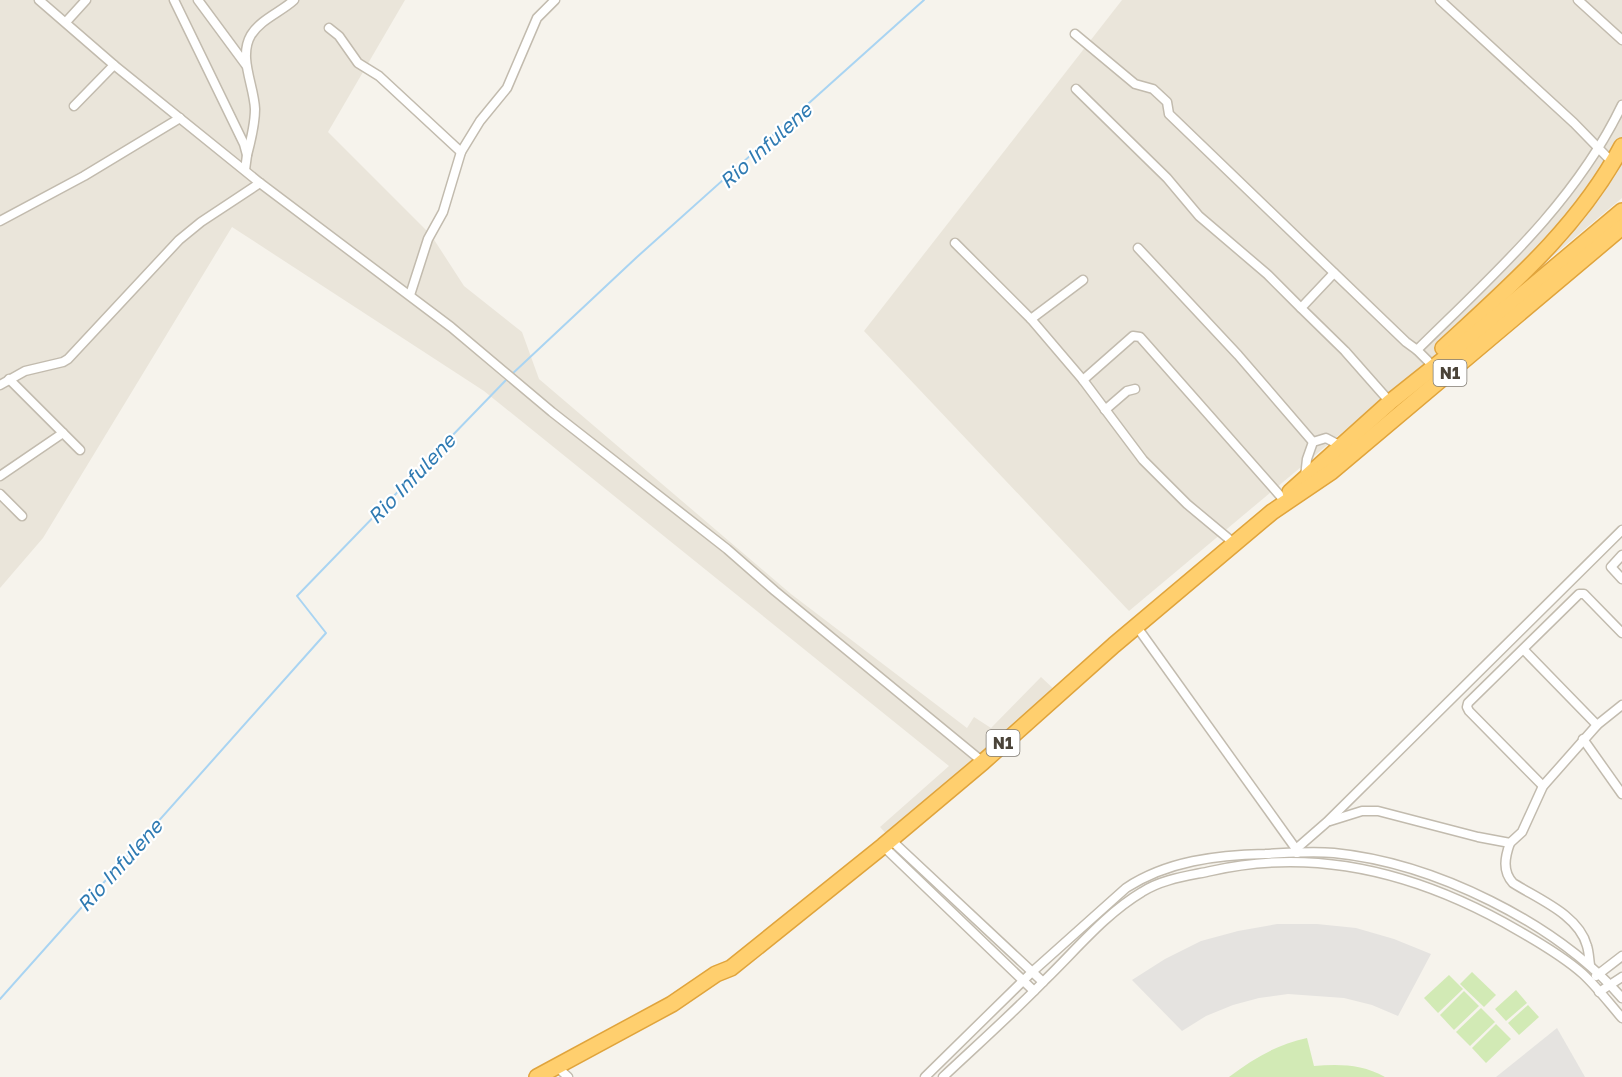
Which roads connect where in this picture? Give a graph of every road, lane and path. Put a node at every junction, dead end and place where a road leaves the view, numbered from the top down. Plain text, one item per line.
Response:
1 (39, 0) edge
2 (86, 0) edge
3 (174, 0) edge
4 (198, 0) edge
5 (294, 0) edge
6 (555, 0) edge
7 (1440, 0) edge
8 (1578, 0) edge
9 (66, 22) junction
10 (329, 28) dead end
11 (1075, 34) dead end
12 (250, 37) junction
13 (229, 40) junction
14 (1622, 40) edge
15 (246, 64) junction
16 (114, 65) junction
17 (1076, 89) dead end
18 (1622, 105) edge
19 (74, 106) dead end
20 (180, 118) junction
21 (1622, 146) edge
22 (1599, 149) junction
23 (461, 152) junction
24 (247, 155) junction
25 (1613, 163) junction
26 (245, 170) junction
27 (260, 183) junction
28 (1622, 211) edge
29 (0, 221) edge
30 (1622, 227) edge
31 (1622, 238) edge
32 (955, 243) dead end
33 (1138, 248) dead end
34 (1589, 256) junction
35 (1334, 273) junction
36 (1083, 280) dead end
37 (410, 295) junction
38 (1300, 308) junction
39 (1031, 319) junction
40 (1417, 350) junction
41 (1428, 361) junction
42 (9, 380) junction
43 (1083, 380) junction
44 (0, 386) edge
45 (1135, 388) dead end
46 (1391, 401) junction
47 (1106, 410) junction
48 (63, 434) junction
49 (1313, 442) junction
50 (1341, 446) junction
51 (80, 450) dead end
52 (0, 476) edge
53 (1305, 477) junction
54 (0, 494) edge
55 (1283, 499) junction
56 (1272, 512) junction
57 (22, 516) dead end
58 (1622, 530) edge
59 (1235, 544) junction
60 (1622, 555) edge
61 (1622, 579) edge
62 (1137, 627) junction
63 (1622, 633) edge
64 (1524, 650) junction
65 (1622, 705) edge
66 (1597, 725) junction
67 (1583, 739) junction
68 (983, 762) junction
69 (1544, 786) junction
70 (1622, 794) edge
71 (1327, 822) junction
72 (886, 843) junction
73 (1510, 843) junction
74 (1297, 851) junction
75 (1622, 956) edge
76 (1590, 965) junction
77 (1032, 972) junction
78 (1599, 973) junction
79 (1023, 981) junction
80 (1590, 981) junction
81 (1618, 981) edge
82 (1043, 982) junction
83 (1034, 991) junction
84 (1599, 992) junction
85 (1622, 998) edge
86 (1622, 1018) edge
87 (556, 1066) junction
88 (537, 1077) edge
89 (568, 1077) edge
90 (925, 1077) edge
91 (943, 1077) edge

1 - 9 street
2 - 9 street
3 - 24 street
4 - 13 street
5 - 12 street
6 - 23 street
7 - 22 street
8 - 14 street
9 - 16 street
10 - 23 street
11 - 35 street
12 - 13 street
12 - 15 street
13 - 15 street
15 - 24 street
16 - 19 street
16 - 20 street
17 - 38 street
18 - 22 street
20 - 26 street
20 - 29 street
21 - 25 highway
22 - 25 street
22 - 40 street
23 - 37 street
24 - 26 street
25 - 41 highway
26 - 27 street
27 - 37 street
27 - 42 street
28 - 46 highway, N1
30 - 34 highway, N1
31 - 34 highway
32 - 39 street
33 - 49 street
34 - 56 highway, N1
35 - 38 street
35 - 40 street
36 - 39 street
37 - 68 street
38 - 46 street
39 - 43 street
40 - 41 street
41 - 46 highway
42 - 44 street
42 - 48 street
43 - 47 street
43 - 55 street
45 - 47 street
46 - 50 highway, N1
47 - 59 street
48 - 51 street
48 - 52 street
49 - 50 street
49 - 53 street
50 - 53 highway, N1
53 - 55 highway, N1
54 - 57 street
55 - 56 highway, N1
56 - 59 highway, N1
58 - 71 street
59 - 62 highway, N1
60 - 61 street
62 - 68 highway, N1
62 - 74 street
63 - 64 street
64 - 66 street
64 - 69 street
65 - 66 street
66 - 67 street
67 - 69 street
67 - 70 street
68 - 72 highway, N1
69 - 73 street
71 - 73 street
71 - 74 street
72 - 77 street
72 - 79 street
72 - 87 highway, N1
73 - 76 street
74 - 76 street
74 - 77 street
75 - 78 street
76 - 78 street
77 - 79 street
77 - 82 street
78 - 80 street
78 - 81 street
79 - 83 street
79 - 90 street
80 - 82 street
80 - 84 street
81 - 84 street
81 - 85 street
82 - 83 street
83 - 91 street
84 - 86 street
87 - 88 highway, N1
87 - 89 street

